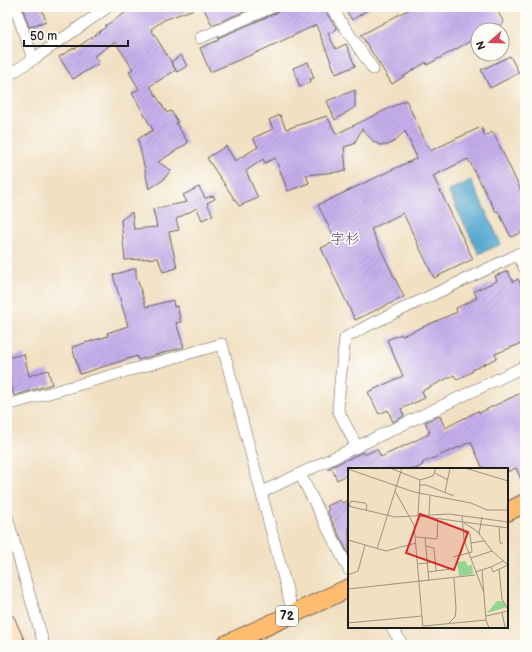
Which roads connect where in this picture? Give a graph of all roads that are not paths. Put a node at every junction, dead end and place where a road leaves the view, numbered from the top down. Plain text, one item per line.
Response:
1 (15, 7) edge
2 (108, 7) edge
3 (273, 7) edge
4 (331, 7) edge
5 (200, 38) dead end
6 (33, 59) junction
7 (373, 69) dead end
8 (7, 76) edge
9 (521, 252) edge
10 (525, 270) edge
11 (525, 366) edge
12 (7, 405) edge
13 (357, 446) junction
14 (300, 474) junction
15 (262, 492) junction
16 (525, 503) edge
17 (508, 512) edge
18 (7, 517) edge
19 (348, 568) edge
20 (348, 588) edge
21 (293, 613) junction
22 (7, 622) edge
23 (391, 628) edge
24 (17, 645) edge
25 (44, 645) edge
26 (226, 645) edge
27 (403, 645) edge

1 - 6 street
2 - 6 street
3 - 5 street
4 - 7 street
6 - 8 street
9 - 10 street
9 - 13 street
11 - 13 street
12 - 15 street
13 - 14 street
14 - 15 street
14 - 19 street
15 - 21 street
16 - 17 main road
18 - 25 street
20 - 21 main road, 72
21 - 26 main road, 72
22 - 24 main road
23 - 27 street

